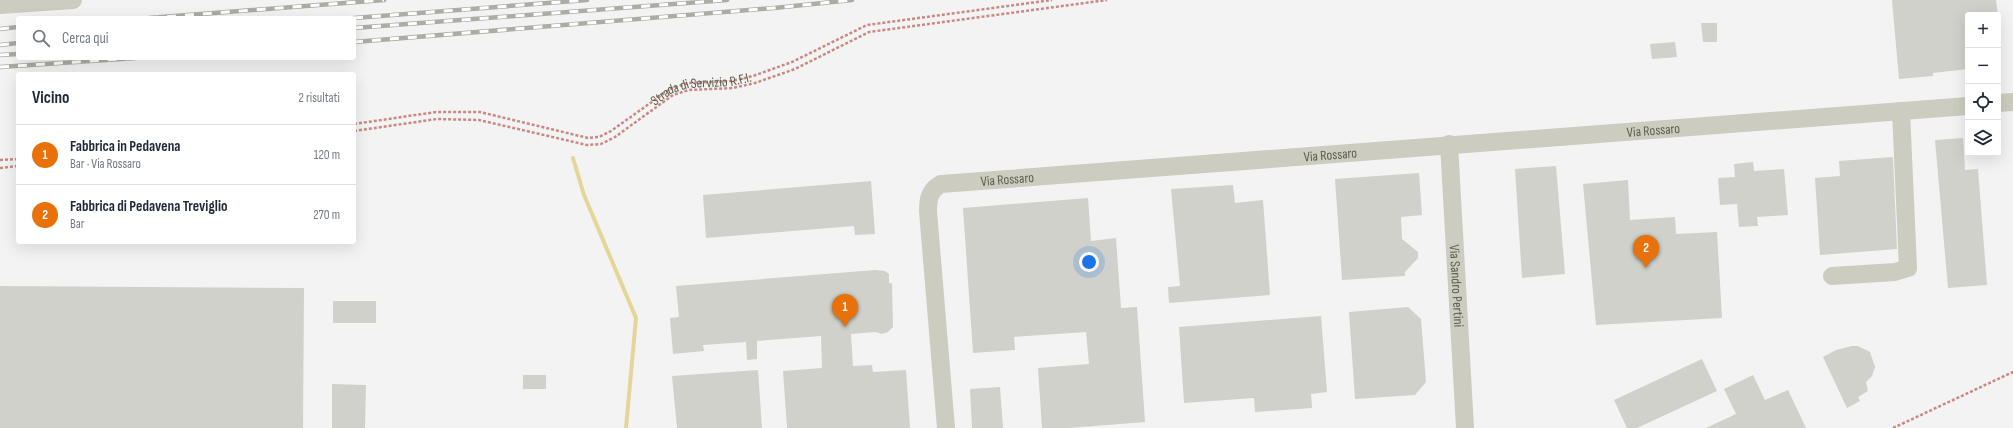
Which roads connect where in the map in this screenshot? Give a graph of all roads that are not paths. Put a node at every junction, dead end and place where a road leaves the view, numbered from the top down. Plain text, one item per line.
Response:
1 (73, 0) edge
2 (0, 5) edge
3 (2013, 102) edge
4 (2001, 103) edge
5 (1965, 106) edge
6 (1901, 110) junction
7 (1448, 144) junction
8 (1832, 276) dead end
9 (946, 428) edge
10 (1465, 428) edge

1 - 2 street
3 - 4 street
5 - 6 street, Via Rossaro
6 - 7 street, Via Rossaro
6 - 8 street
7 - 9 street, Via Rossaro
7 - 10 street, Via Sandro Pertini

